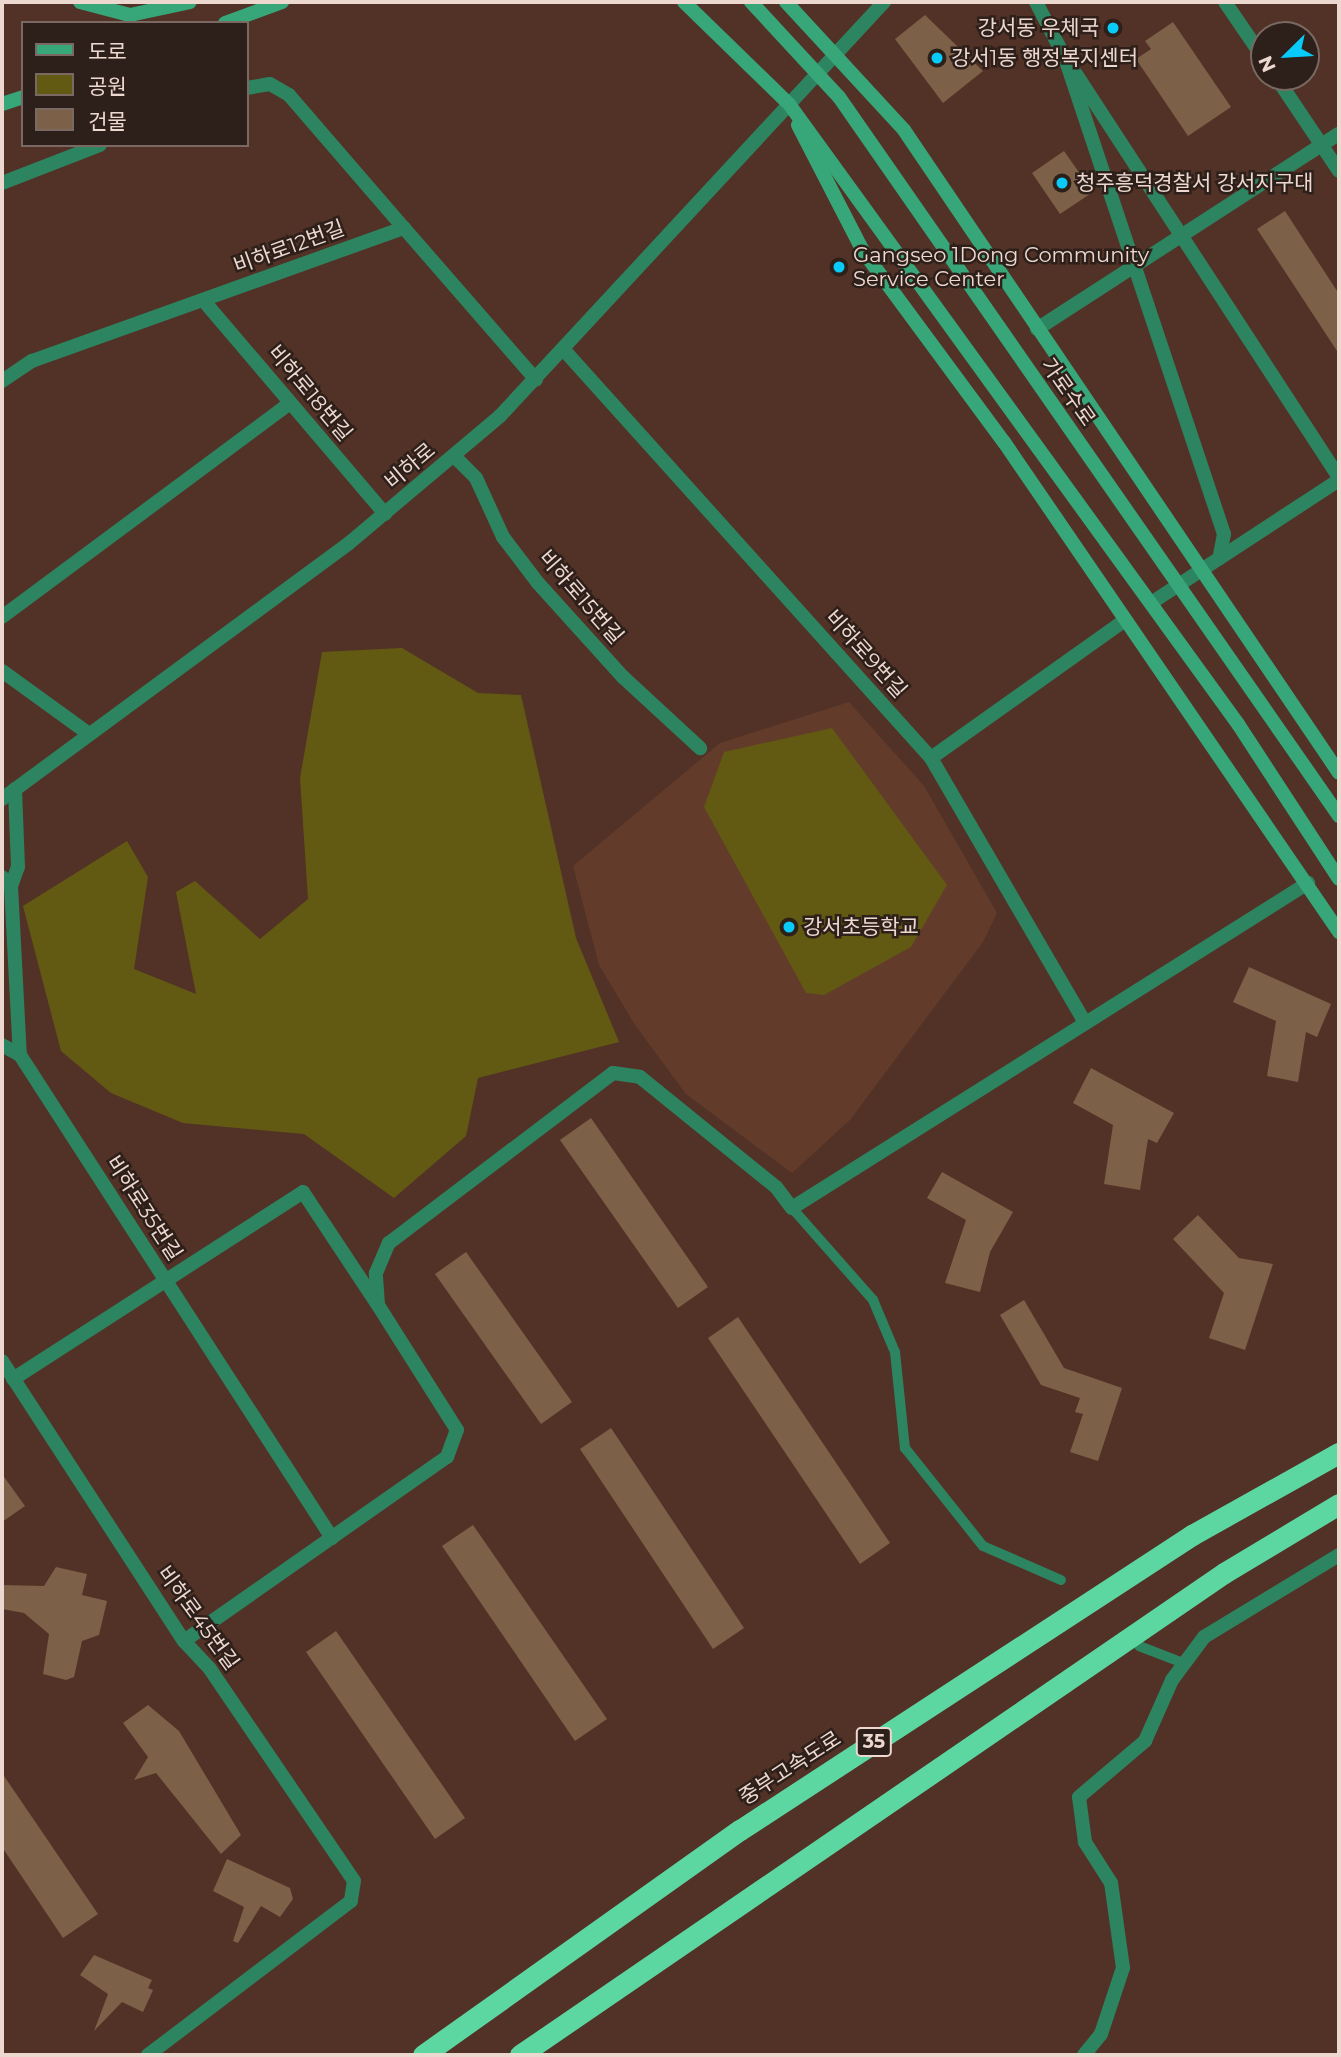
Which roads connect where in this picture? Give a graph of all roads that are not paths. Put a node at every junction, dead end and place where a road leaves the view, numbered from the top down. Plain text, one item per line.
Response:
1 (80, 2) edge
2 (191, 2) edge
3 (282, 2) edge
4 (751, 2) edge
5 (786, 2) edge
6 (884, 2) edge
7 (1225, 2) edge
8 (689, 3) edge
9 (1044, 5) edge
10 (230, 21) edge
11 (1250, 39) edge
12 (838, 52) junction
13 (1065, 58) junction
14 (819, 73) junction
15 (248, 88) edge
16 (1285, 91) edge
17 (21, 98) edge
18 (2, 104) edge
19 (789, 104) junction
20 (1339, 134) edge
21 (1322, 145) junction
22 (95, 147) edge
23 (1339, 171) edge
24 (2, 183) edge
25 (404, 228) junction
26 (1183, 237) junction
27 (1133, 269) junction
28 (203, 300) junction
29 (1037, 329) junction
30 (565, 350) junction
31 (2, 380) edge
32 (536, 380) junction
33 (290, 403) junction
34 (454, 456) junction
35 (1339, 481) edge
36 (385, 514) junction
37 (1219, 559) junction
38 (1202, 570) junction
39 (1178, 585) junction
40 (1151, 603) junction
41 (2, 617) edge
42 (1125, 620) junction
43 (2, 671) edge
44 (89, 734) junction
45 (700, 748) dead end
46 (931, 758) junction
47 (1339, 773) edge
48 (15, 789) junction
49 (2, 799) edge
50 (1339, 816) edge
51 (1339, 879) edge
52 (6, 881) edge
53 (1308, 883) junction
54 (1339, 932) edge
55 (1085, 1023) junction
56 (2, 1045) edge
57 (20, 1055) junction
58 (792, 1208) junction
59 (166, 1281) junction
60 (378, 1305) junction
61 (2, 1361) edge
62 (13, 1379) junction
63 (1339, 1453) edge
64 (1339, 1504) edge
65 (332, 1538) junction
66 (1339, 1555) edge
67 (1061, 1580) dead end
68 (184, 1642) junction
69 (1139, 1646) dead end
70 (1184, 1663) junction
71 (148, 2055) edge
72 (423, 2055) edge
73 (520, 2055) edge
74 (1084, 2055) edge

1 - 2 main road
3 - 10 main road
4 - 14 main road, 가로수로
5 - 12 main road
6 - 12 street, 비하로
7 - 11 street
8 - 19 main road
9 - 13 street
12 - 14 street, 비하로
12 - 29 main road
13 - 26 street
13 - 27 street
14 - 19 street, 비하로
14 - 39 main road, 가로수로
15 - 25 street
16 - 21 street
17 - 18 main road
19 - 30 street, 비하로
19 - 40 main road
19 - 42 main road
20 - 21 street
21 - 23 street
21 - 26 street
22 - 24 street
25 - 28 street, 비하로12번길
25 - 32 street
26 - 27 street
26 - 35 street
27 - 29 street
27 - 37 street
28 - 31 street, 비하로12번길
28 - 33 street, 비하로18번길
29 - 38 main road
30 - 32 street, 비하로
30 - 46 street, 비하로9번길
32 - 34 street, 비하로
33 - 36 street, 비하로18번길
33 - 41 street
34 - 36 street, 비하로
34 - 45 street, 비하로15번길
35 - 37 street
36 - 44 street, 비하로
37 - 38 street
38 - 39 street
38 - 47 main road
39 - 40 street
39 - 50 main road, 가로수로
40 - 51 main road
42 - 46 street
42 - 53 main road
43 - 44 street
44 - 48 street, 비하로
46 - 55 street, 비하로9번길
48 - 49 street, 비하로
48 - 52 street, 비하로35번길
52 - 57 street, 비하로35번길
53 - 54 main road
53 - 55 street
55 - 58 street
56 - 57 street
57 - 59 street, 비하로35번길
58 - 60 street
58 - 67 lane
59 - 60 street
59 - 62 street
59 - 65 street, 비하로35번길
60 - 65 street
61 - 62 street, 비하로45번길
62 - 68 street, 비하로45번길
63 - 72 highway, 중부고속도로 / 35
64 - 73 highway
65 - 68 street
66 - 70 street
68 - 71 street, 비하로45번길
69 - 70 lane
70 - 74 street

